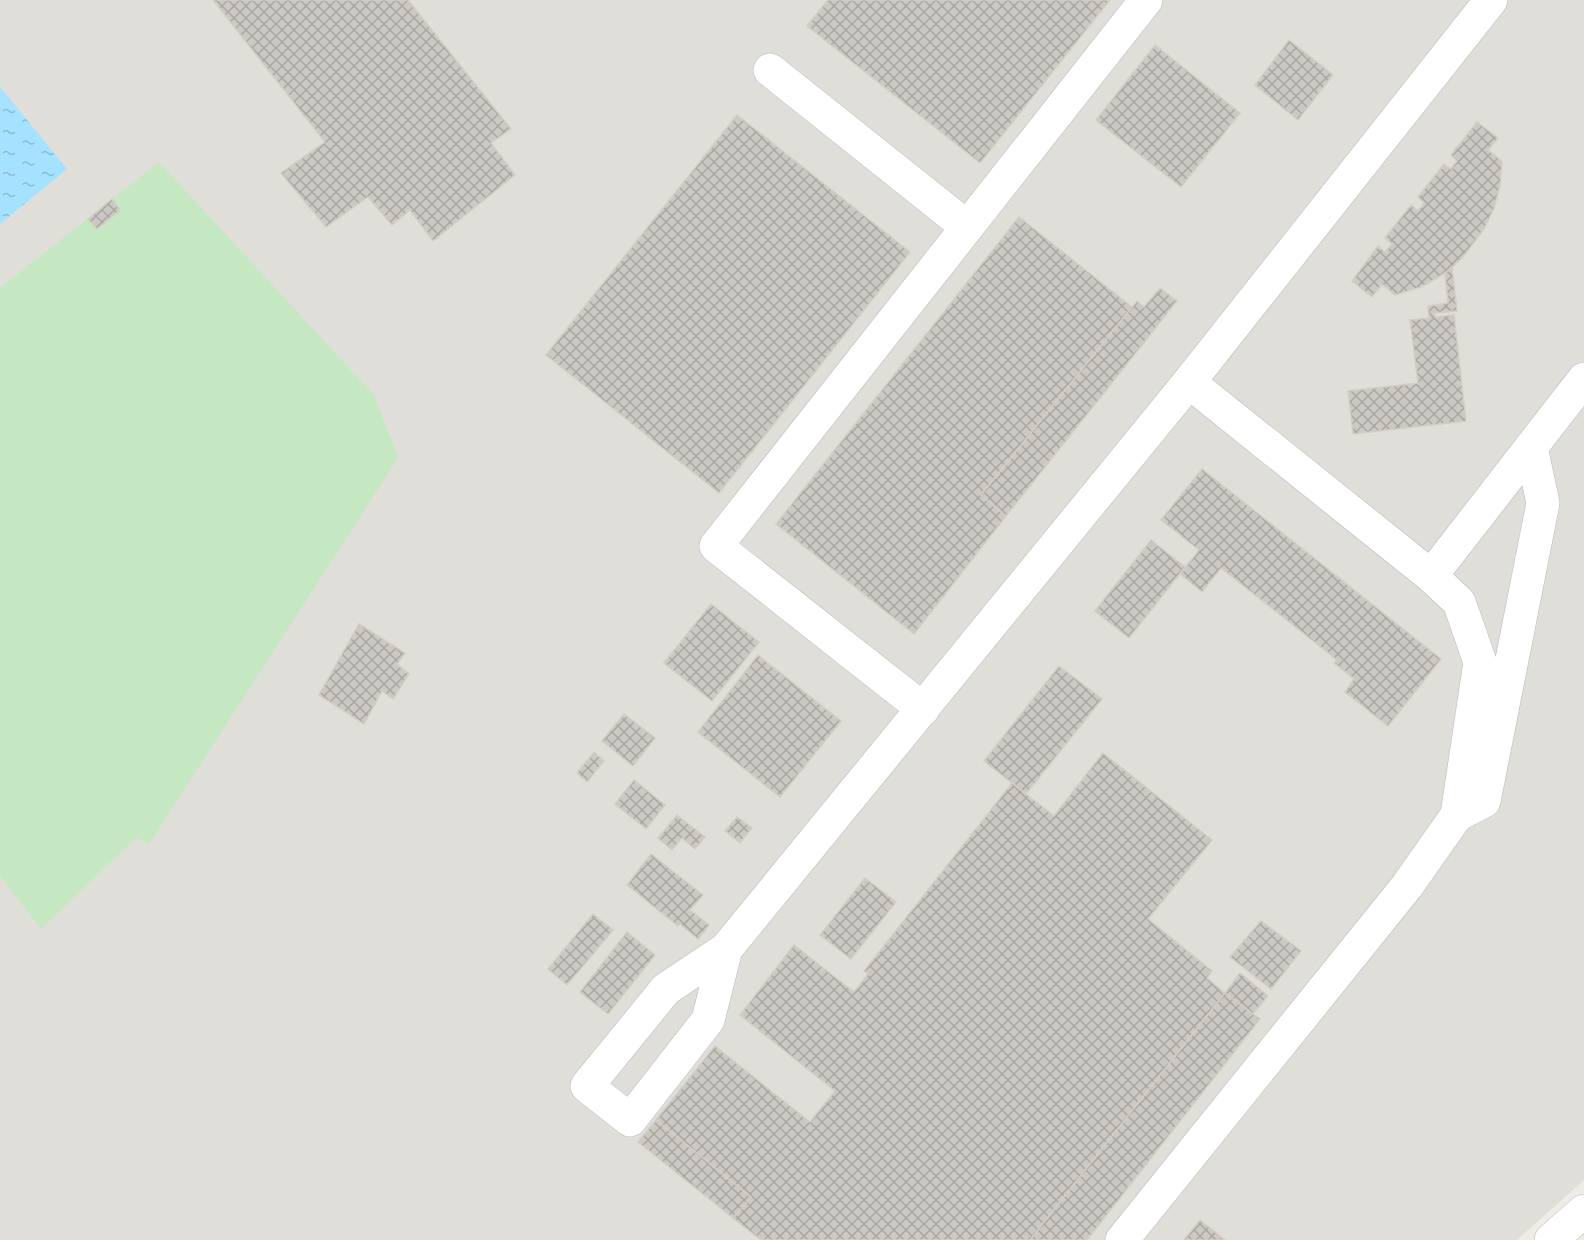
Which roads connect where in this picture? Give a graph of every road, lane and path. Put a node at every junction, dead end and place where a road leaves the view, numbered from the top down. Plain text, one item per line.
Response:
1 (1146, 0) edge
2 (1491, 0) edge
3 (770, 70) dead end
4 (967, 227) junction
5 (1584, 379) edge
6 (1189, 382) junction
7 (1531, 447) junction
8 (1431, 576) junction
9 (923, 709) junction
10 (1457, 815) junction
11 (726, 949) junction
12 (1584, 1211) edge
13 (1122, 1240) edge
14 (1551, 1240) edge

1 - 4 street
2 - 6 street
3 - 4 street
4 - 9 street
5 - 7 street
6 - 8 street
6 - 9 street
7 - 8 street
7 - 10 street
8 - 10 street
9 - 11 street
10 - 13 street
11 - 11 street
12 - 14 street

